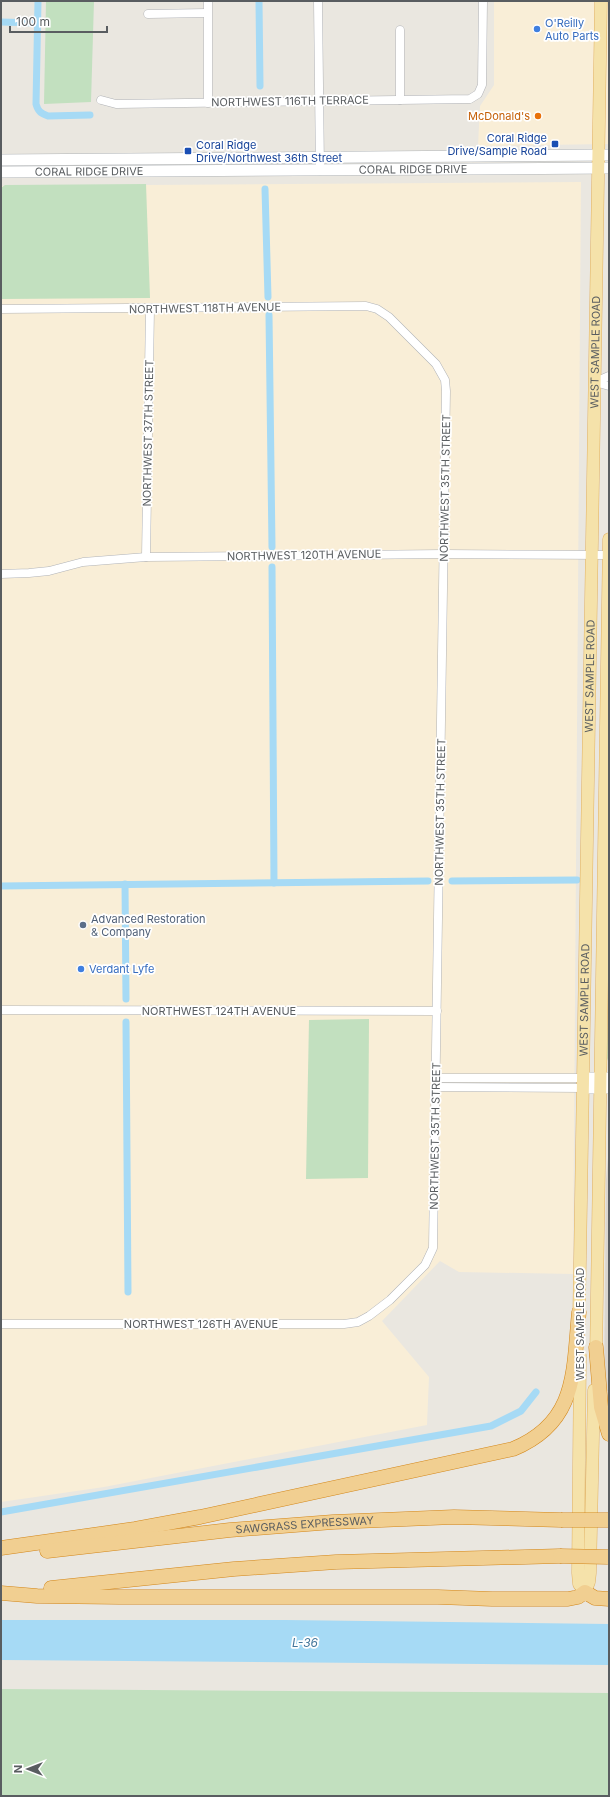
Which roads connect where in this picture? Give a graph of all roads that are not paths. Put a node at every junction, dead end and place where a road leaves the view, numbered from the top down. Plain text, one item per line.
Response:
1 (208, 1) edge
2 (318, 1) edge
3 (483, 1) edge
4 (601, 1) edge
5 (207, 13) junction
6 (148, 14) dead end
7 (400, 30) dead end
8 (101, 100) dead end
9 (400, 100) junction
10 (320, 101) junction
11 (208, 103) junction
12 (604, 155) edge
13 (320, 158) junction
14 (178, 159) junction
15 (1, 160) edge
16 (604, 168) edge
17 (156, 171) junction
18 (320, 171) junction
19 (1, 172) edge
20 (1, 309) edge
21 (150, 309) junction
22 (402, 329) joint
23 (609, 376) edge
24 (595, 382) junction
25 (609, 386) edge
26 (609, 539) edge
27 (444, 554) junction
28 (592, 555) junction
29 (609, 555) edge
30 (146, 557) junction
31 (1, 574) edge
32 (1, 1010) edge
33 (437, 1011) junction
34 (436, 1078) junction
35 (584, 1083) junction
36 (604, 1083) edge
37 (436, 1087) junction
38 (393, 1296) joint
39 (579, 1312) junction
40 (1, 1324) edge
41 (596, 1347) junction
42 (609, 1434) edge
43 (608, 1520) edge
44 (1, 1548) edge
45 (1, 1556) edge
46 (609, 1557) edge
47 (584, 1592) junction
48 (1, 1593) edge
49 (609, 1599) edge

1 - 5 street
2 - 10 street
3 - 9 street, NORTHWEST 116TH TERRACE
4 - 12 main road, WEST SAMPLE ROAD
5 - 6 street
5 - 11 street
7 - 9 street
8 - 11 street, NORTHWEST 116TH TERRACE
9 - 10 street, NORTHWEST 116TH TERRACE
10 - 11 street, NORTHWEST 116TH TERRACE
10 - 13 street
12 - 13 main road, CORAL RIDGE DRIVE
12 - 16 main road, WEST SAMPLE ROAD
13 - 14 main road, CORAL RIDGE DRIVE
13 - 18 street
14 - 15 main road, CORAL RIDGE DRIVE
14 - 17 main road
16 - 18 main road, CORAL RIDGE DRIVE
16 - 24 main road, WEST SAMPLE ROAD
17 - 18 main road, CORAL RIDGE DRIVE
17 - 19 main road, CORAL RIDGE DRIVE
20 - 21 street, NORTHWEST 118TH AVENUE
21 - 22 street, NORTHWEST 118TH AVENUE
21 - 30 street, NORTHWEST 37TH STREET
22 - 27 street, NORTHWEST 35TH STREET
23 - 24 street
24 - 25 street
24 - 28 main road, WEST SAMPLE ROAD
26 - 29 main road, WEST SAMPLE ROAD
27 - 28 street, NORTHWEST 120TH AVENUE
27 - 30 street, NORTHWEST 120TH AVENUE
27 - 33 street, NORTHWEST 35TH STREET
28 - 29 street, NORTHWEST 120TH AVENUE
28 - 35 main road, WEST SAMPLE ROAD
29 - 36 main road, WEST SAMPLE ROAD
30 - 31 street, NORTHWEST 120TH AVENUE
32 - 33 street, NORTHWEST 124TH AVENUE
33 - 34 street, NORTHWEST 35TH STREET
34 - 35 street
34 - 37 street, NORTHWEST 35TH STREET
35 - 36 main road
35 - 37 street
35 - 39 main road, WEST SAMPLE ROAD
36 - 41 main road, WEST SAMPLE ROAD
37 - 38 street, NORTHWEST 35TH STREET
38 - 40 street, NORTHWEST 126TH AVENUE
39 - 44 highway
39 - 47 main road, WEST SAMPLE ROAD
41 - 42 highway
41 - 47 main road, WEST SAMPLE ROAD
43 - 45 highway, SAWGRASS EXPRESSWAY, bridge
46 - 48 highway, bridge
47 - 48 highway
47 - 49 highway

